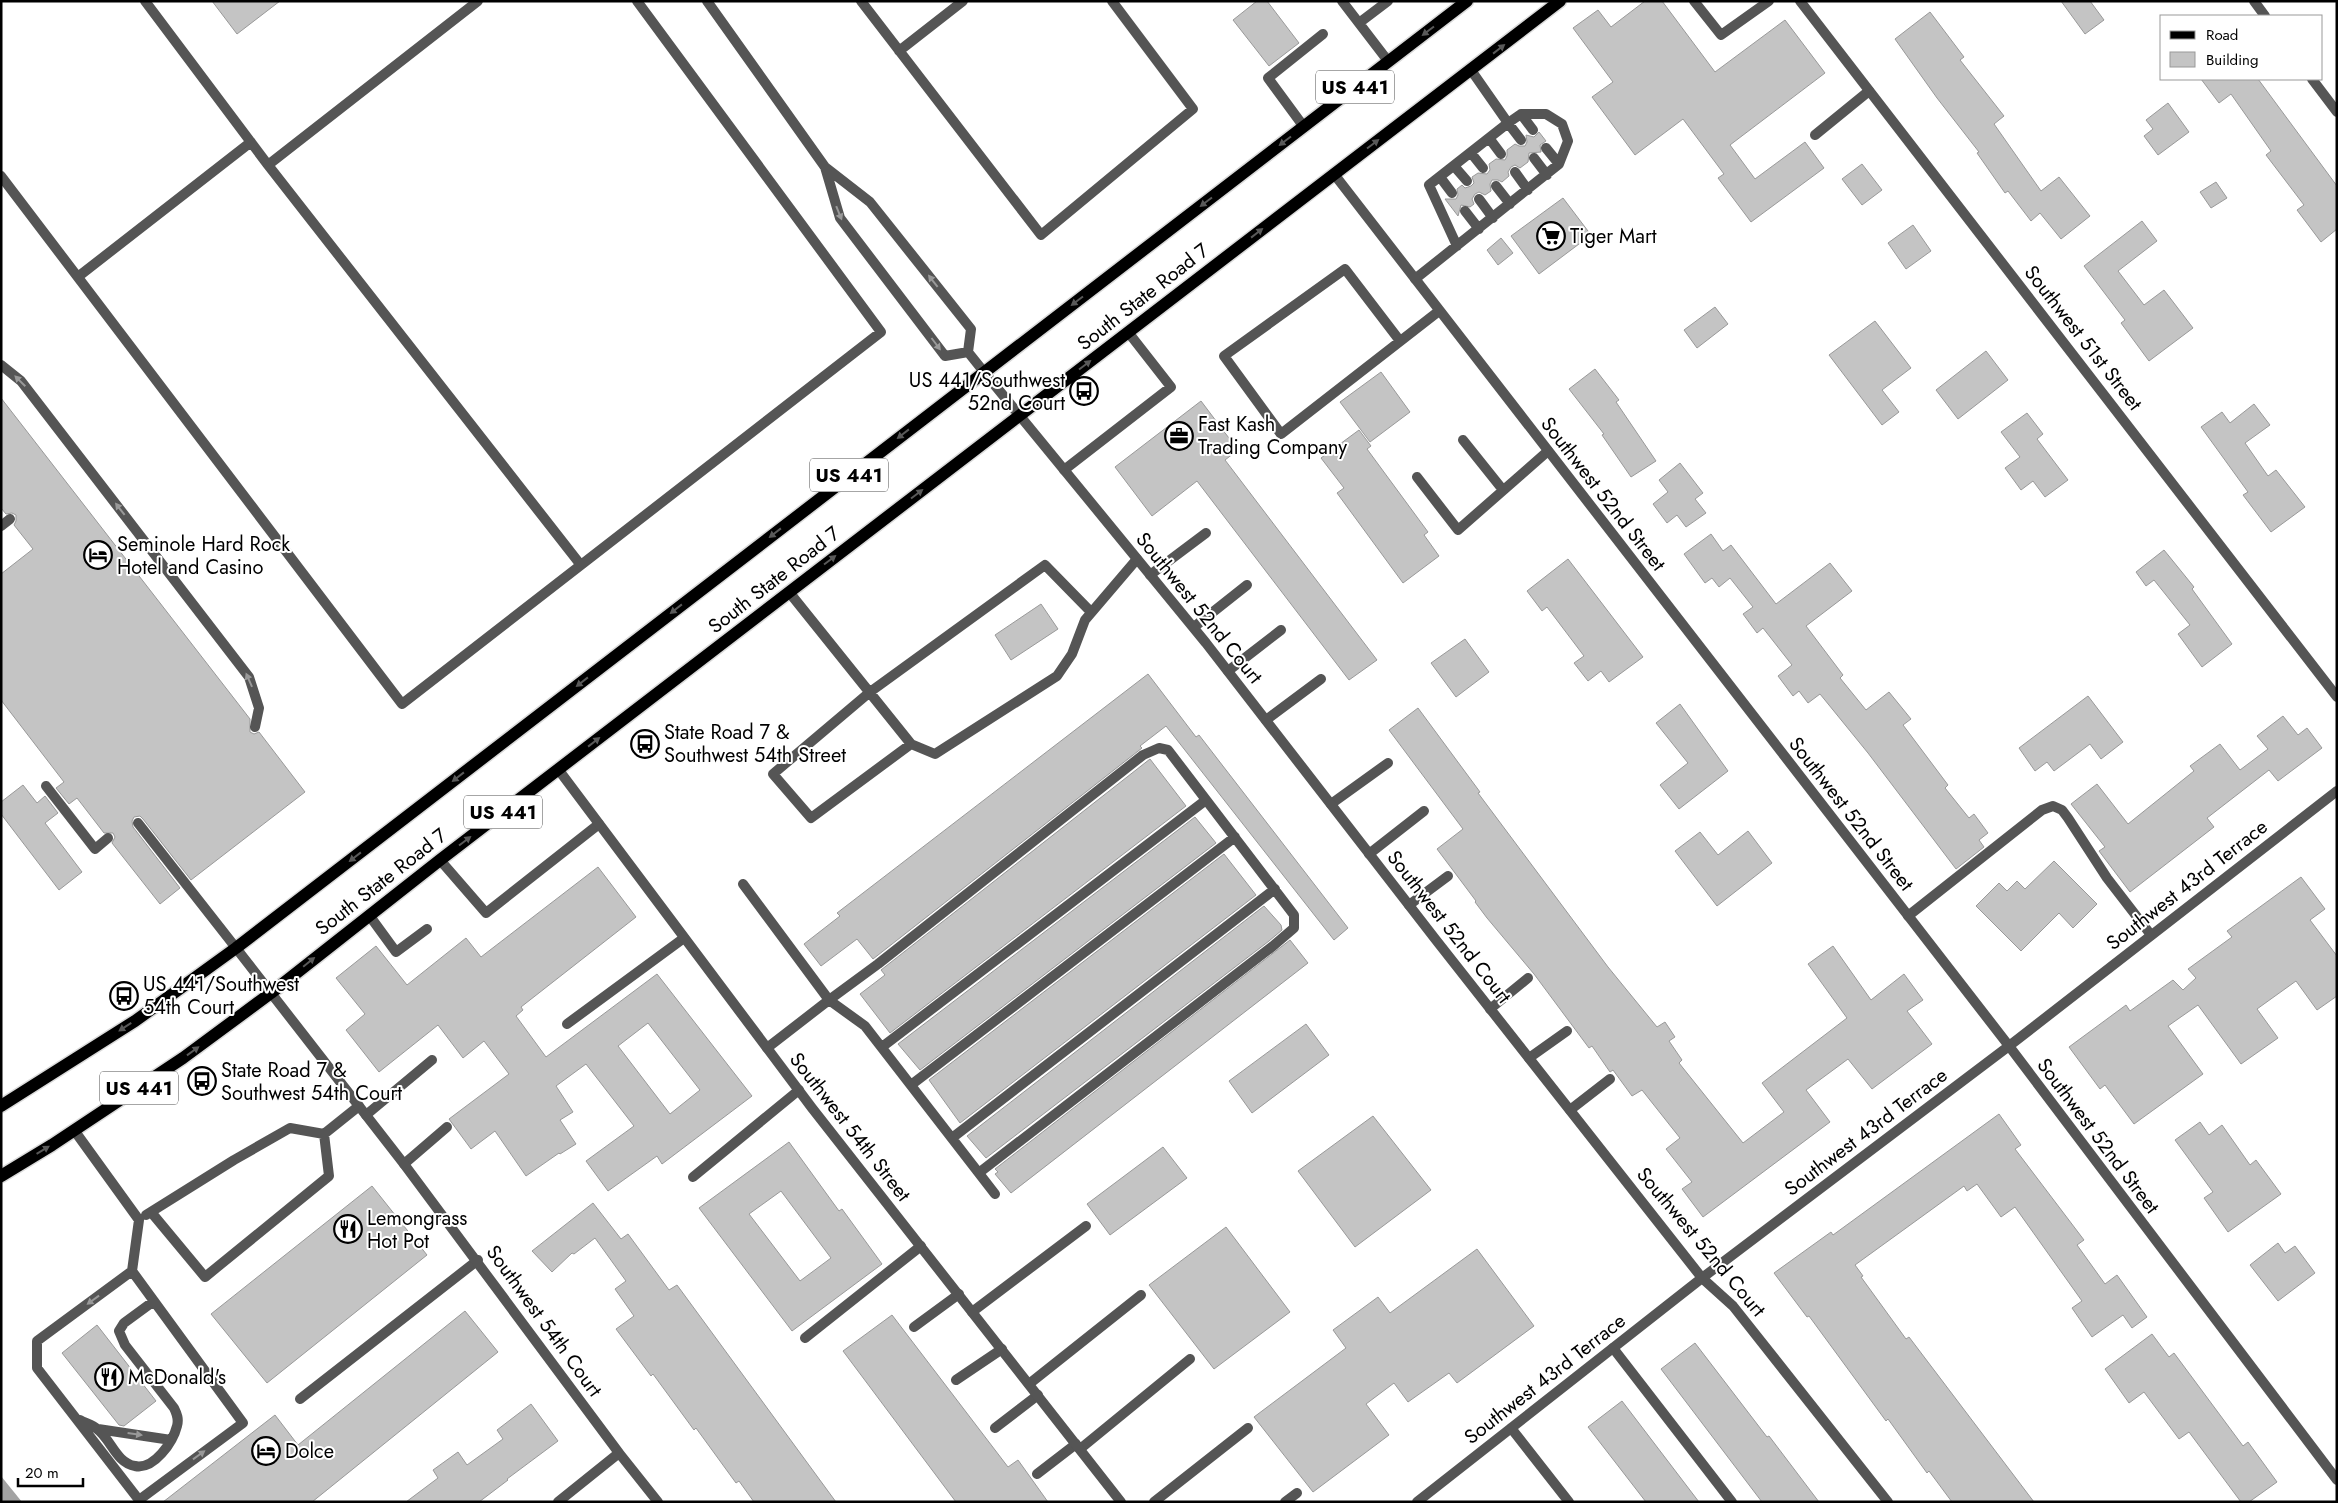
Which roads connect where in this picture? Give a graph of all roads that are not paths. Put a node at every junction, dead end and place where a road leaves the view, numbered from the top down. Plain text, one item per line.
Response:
1 (145, 1) edge
2 (478, 1) edge
3 (637, 1) edge
4 (706, 1) edge
5 (861, 1) edge
6 (963, 1) edge
7 (1112, 1) edge
8 (1342, 1) edge
9 (1388, 1) edge
10 (1467, 1) edge
11 (1560, 1) edge
12 (1694, 1) edge
13 (1769, 1) edge
14 (1800, 1) edge
15 (2254, 1) edge
16 (2264, 15) edge
17 (1359, 23) junction
18 (1323, 34) dead end
19 (899, 51) junction
20 (1388, 61) junction
21 (1471, 70) junction
22 (2313, 80) edge
23 (1869, 90) junction
24 (2337, 112) edge
25 (1521, 114) junction
26 (1508, 123) junction
27 (1304, 127) junction
28 (1533, 130) dead end
29 (1815, 135) dead end
30 (1489, 138) junction
31 (1521, 140) dead end
32 (251, 142) junction
33 (1546, 148) dead end
34 (1471, 153) junction
35 (1501, 154) dead end
36 (1534, 158) dead end
37 (1559, 164) junction
38 (268, 165) junction
39 (1454, 166) junction
40 (825, 167) junction
41 (1483, 168) dead end
42 (1515, 172) dead end
43 (1334, 174) junction
44 (1547, 175) junction
45 (1, 176) edge
46 (1440, 177) junction
47 (1467, 181) dead end
48 (1496, 186) dead end
49 (1528, 190) junction
50 (1452, 193) dead end
51 (1479, 199) dead end
52 (1510, 204) junction
53 (1465, 211) dead end
54 (1493, 218) junction
55 (1479, 229) junction
56 (1457, 246) junction
57 (79, 276) junction
58 (1415, 279) junction
59 (1439, 311) junction
60 (1128, 332) junction
61 (1400, 341) junction
62 (968, 352) junction
63 (1, 365) edge
64 (984, 372) junction
65 (1019, 416) junction
66 (1463, 440) dead end
67 (1548, 451) junction
68 (1064, 470) junction
69 (1417, 477) dead end
70 (1503, 490) junction
71 (10, 519) dead end
72 (1, 526) edge
73 (1206, 533) dead end
74 (1137, 559) junction
75 (580, 564) junction
76 (1150, 575) junction
77 (1247, 586) dead end
78 (788, 592) junction
79 (1091, 612) junction
80 (1194, 628) junction
81 (1281, 630) dead end
82 (1228, 671) junction
83 (1321, 679) dead end
84 (870, 692) junction
85 (2337, 697) edge
86 (1266, 720) junction
87 (255, 727) dead end
88 (911, 744) junction
89 (1388, 763) dead end
90 (558, 769) junction
91 (46, 786) dead end
92 (2337, 790) edge
93 (1206, 800) junction
94 (1331, 804) junction
95 (1424, 811) dead end
96 (138, 823) dead end
97 (599, 824) junction
98 (1235, 837) junction
99 (108, 838) dead end
100 (1369, 854) junction
101 (440, 860) junction
102 (1448, 876) dead end
103 (743, 884) dead end
104 (1275, 889) junction
105 (1409, 905) junction
106 (368, 915) junction
107 (1908, 916) junction
108 (427, 929) dead end
109 (2151, 935) junction
110 (684, 938) junction
111 (236, 948) junction
112 (1528, 978) dead end
113 (271, 993) junction
114 (829, 1000) junction
115 (1490, 1008) junction
116 (567, 1024) dead end
117 (1567, 1031) dead end
118 (2009, 1046) junction
119 (767, 1048) junction
120 (882, 1048) junction
121 (1529, 1058) junction
122 (432, 1060) dead end
123 (1610, 1079) dead end
124 (911, 1085) junction
125 (799, 1090) junction
126 (1, 1106) edge
127 (359, 1106) junction
128 (1570, 1110) junction
129 (366, 1115) junction
130 (447, 1127) dead end
131 (74, 1130) junction
132 (324, 1134) junction
133 (952, 1138) junction
134 (404, 1164) junction
135 (980, 1172) junction
136 (1, 1176) edge
137 (693, 1177) dead end
138 (995, 1194) dead end
139 (151, 1212) junction
140 (139, 1220) junction
141 (1086, 1226) dead end
142 (921, 1246) junction
143 (478, 1260) junction
144 (132, 1271) junction
145 (1702, 1278) junction
146 (958, 1294) junction
147 (1141, 1295) dead end
148 (154, 1301) junction
149 (972, 1312) junction
150 (914, 1327) dead end
151 (805, 1338) dead end
152 (1613, 1348) junction
153 (1002, 1350) junction
154 (1190, 1359) dead end
155 (956, 1380) dead end
156 (1029, 1384) junction
157 (1038, 1395) junction
158 (300, 1399) dead end
159 (77, 1419) junction
160 (995, 1428) dead end
161 (1248, 1428) dead end
162 (1511, 1428) junction
163 (98, 1429) junction
164 (171, 1440) junction
165 (1078, 1446) junction
166 (619, 1453) junction
167 (1037, 1474) dead end
168 (2337, 1480) edge
169 (1296, 1493) dead end
170 (1116, 1500) edge
171 (558, 1502) edge
172 (658, 1502) edge
173 (1154, 1502) edge
174 (1285, 1502) edge
175 (1417, 1502) edge
176 (1569, 1502) edge
177 (1732, 1502) edge
178 (1888, 1502) edge

1 - 32 street
2 - 38 street
3 - 75 street
4 - 40 street
5 - 19 street
6 - 19 street
7 - 19 street
8 - 17 street
9 - 17 street
10 -> 20 main road, South State Road 7 / US 441
21 -> 11 main road, South State Road 7 / US 441
12 - 13 street
14 - 23 street, Southwest 51st Street
15 - 16 street
17 - 20 street
18 - 27 street
20 - 27 main road, South State Road 7 / US 441
21 - 26 street
43 -> 21 main road, South State Road 7 / US 441
22 - 24 street
23 - 29 street
23 - 85 street, Southwest 51st Street
25 - 26 street
25 - 28 street
25 - 37 street
26 - 30 street
26 - 31 street
27 -> 64 main road, South State Road 7 / US 441
30 - 34 street
30 - 35 street
32 - 38 street
32 - 57 street
33 - 37 street
34 - 39 street
34 - 41 street
36 - 44 street
37 - 44 street
38 - 75 street
39 - 46 street
39 - 47 street
62 -> 40 street
40 -> 62 street
42 - 49 street
43 - 58 street, Southwest 52nd Street
60 -> 43 main road, South State Road 7 / US 441
44 - 49 street
45 - 57 street
46 - 50 street
46 - 56 street
48 - 52 street
49 - 52 street
51 - 54 street
52 - 54 street
53 - 55 street
54 - 55 street
55 - 56 street
56 - 58 street
57 - 75 street
58 - 59 street, Southwest 52nd Street
59 - 61 street
59 - 67 street, Southwest 52nd Street
65 -> 60 main road, South State Road 7 / US 441
60 - 68 street
61 - 61 street
62 - 64 street, Southwest 52nd Court
87 -> 63 street
64 - 65 street, Southwest 52nd Court
64 -> 111 main road, South State Road 7 / US 441
65 - 68 street, Southwest 52nd Court
78 -> 65 main road, South State Road 7 / US 441
66 - 70 street
67 - 70 street
67 - 107 street, Southwest 52nd Street
68 - 74 street, Southwest 52nd Court
69 - 70 street
71 - 72 street
73 - 76 street
74 - 76 street, Southwest 52nd Court
74 - 79 street
76 - 80 street, Southwest 52nd Court
77 - 80 street
78 - 84 street
90 -> 78 main road, South State Road 7 / US 441
79 - 84 street
79 - 88 street
80 - 82 street, Southwest 52nd Court
81 - 82 street
82 - 86 street, Southwest 52nd Court
83 - 86 street
84 - 88 street
84 - 88 street
86 - 94 street, Southwest 52nd Court
89 - 94 street
90 - 97 street, Southwest 54th Street
101 -> 90 main road, South State Road 7 / US 441
91 - 99 street
92 - 109 street, Southwest 43rd Terrace
93 - 98 street
93 - 114 street
93 - 120 street
94 - 100 street, Southwest 52nd Court
95 - 100 street
96 - 111 street, Southwest 54th Court
97 - 101 street
97 - 110 street, Southwest 54th Street
98 - 104 street
98 - 124 street
100 - 105 street, Southwest 52nd Court
101 - 106 main road, South State Road 7 / US 441
102 - 105 street
103 - 114 street
104 - 133 street
104 - 135 street
105 - 115 street, Southwest 52nd Court
106 - 108 street
113 -> 106 main road, South State Road 7 / US 441
107 - 109 street
107 - 118 street, Southwest 52nd Street
109 - 118 street, Southwest 43rd Terrace
110 - 116 street
110 - 119 street, Southwest 54th Street
111 - 113 street, Southwest 54th Court
111 -> 126 main road, South State Road 7 / US 441
112 - 115 street
113 - 127 street, Southwest 54th Court
131 -> 113 main road, South State Road 7 / US 441
114 - 119 street
114 - 120 street
115 - 121 street, Southwest 52nd Court
117 - 121 street
118 - 145 street, Southwest 43rd Terrace
118 - 168 street, Southwest 52nd Street
119 - 125 street, Southwest 54th Street
120 - 124 street
121 - 128 street, Southwest 52nd Court
122 - 129 street
123 - 128 street
124 - 133 street
125 - 137 street
125 - 142 street, Southwest 54th Street
127 - 129 street, Southwest 54th Court
127 - 132 street
128 - 145 street, Southwest 52nd Court
129 - 134 street, Southwest 54th Court
130 - 134 street
136 -> 131 main road, South State Road 7 / US 441
131 - 140 street
132 - 139 street
132 - 139 street
133 - 135 street
134 - 143 street, Southwest 54th Court
135 - 138 street
139 - 140 street
140 - 144 street
141 - 149 street
142 - 146 street, Southwest 54th Street
142 - 151 street
143 - 158 street
143 - 166 street, Southwest 54th Court
144 - 148 street
144 -> 159 street
145 - 152 street, Southwest 43rd Terrace
145 - 178 street, Southwest 52nd Court
146 - 149 street, Southwest 54th Street
146 - 150 street
147 - 156 street
159 -> 148 street
148 - 164 street
149 - 153 street, Southwest 54th Street
152 - 162 street, Southwest 43rd Terrace
152 - 177 street
153 - 155 street
153 - 156 street, Southwest 54th Street
154 - 165 street
156 - 157 street, Southwest 54th Street
157 - 160 street
157 - 165 street, Southwest 54th Street
159 - 163 street
161 - 173 street
162 - 175 street, Southwest 43rd Terrace
162 - 176 street
163 -> 164 street
163 - 164 street
165 - 167 street
165 - 170 street, Southwest 54th Street
166 - 171 street
166 - 172 street, Southwest 54th Court
169 - 174 street

